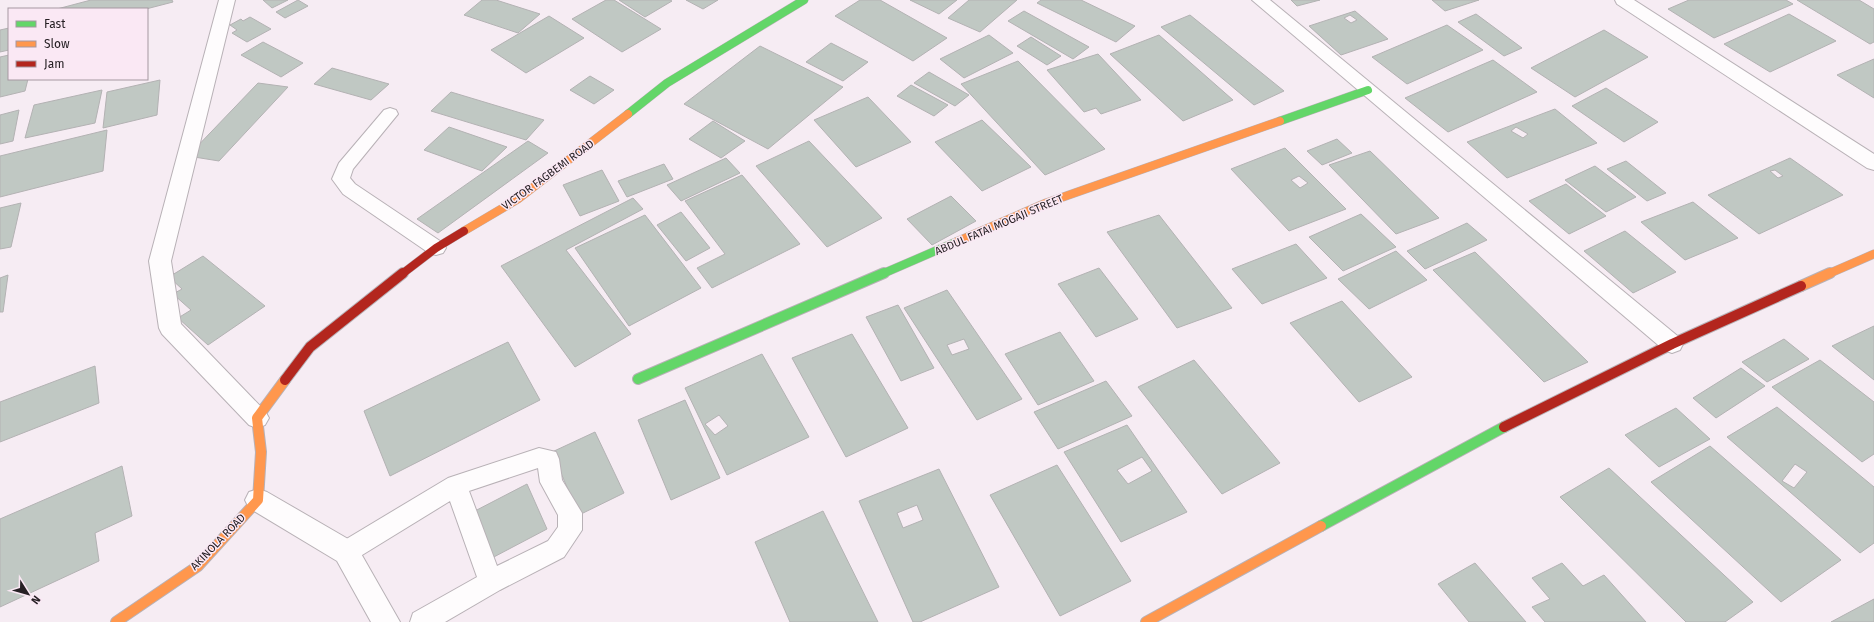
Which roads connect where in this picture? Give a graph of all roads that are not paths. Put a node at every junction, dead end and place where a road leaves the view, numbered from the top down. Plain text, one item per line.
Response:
1 (227, 0) edge
2 (804, 0) edge
3 (1260, 0) edge
4 (1625, 0) edge
5 (1368, 90) junction
6 (390, 114) dead end
7 (1874, 163) edge
8 (436, 248) junction
9 (1874, 254) edge
10 (1672, 344) junction
11 (638, 379) dead end
12 (257, 418) junction
13 (456, 485) junction
14 (258, 500) junction
15 (346, 552) junction
16 (491, 582) junction
17 (116, 622) edge
18 (386, 622) edge
19 (422, 622) edge
20 (1146, 622) edge

1 - 12 street
2 - 8 street, VICTOR FAGBEMI ROAD
3 - 5 street
4 - 7 street
5 - 10 street
5 - 11 street, ABDUL FATAI MOGAJI STREET
6 - 8 lane
8 - 12 street, VICTOR FAGBEMI ROAD
9 - 10 street
10 - 20 street
12 - 14 street
13 - 15 lane
13 - 16 lane
13 - 16 lane
14 - 15 street
14 - 17 street, AKINOLA ROAD
15 - 18 street
16 - 19 lane

